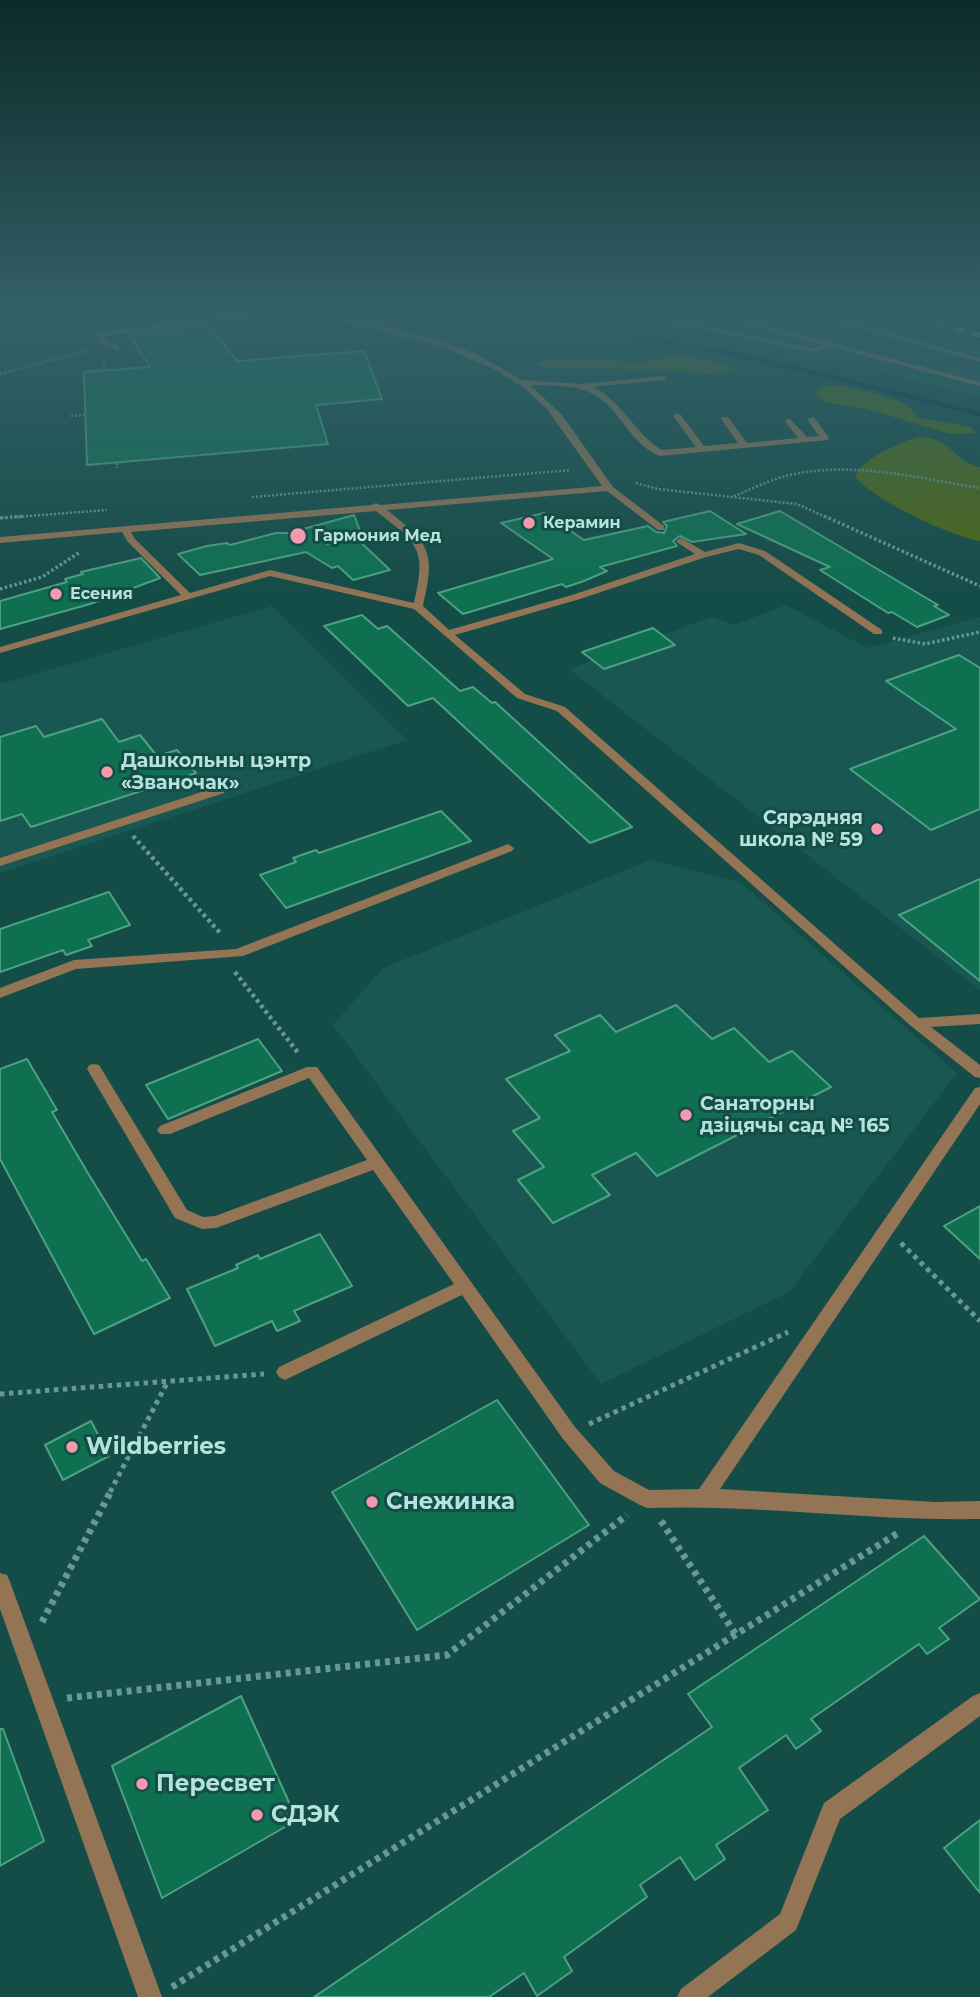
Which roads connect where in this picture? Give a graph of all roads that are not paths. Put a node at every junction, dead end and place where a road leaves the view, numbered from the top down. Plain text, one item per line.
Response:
1 (551, 409) edge
2 (615, 409) edge
3 (677, 416) dead end
4 (725, 419) dead end
5 (811, 419) dead end
6 (789, 421) dead end
7 (803, 439) junction
8 (744, 445) junction
9 (702, 449) junction
10 (609, 488) junction
11 (376, 506) junction
12 (661, 528) dead end
13 (125, 529) junction
14 (0, 540) edge
15 (681, 541) dead end
16 (702, 555) junction
17 (187, 596) junction
18 (418, 607) junction
19 (878, 632) road end
20 (447, 634) junction
21 (0, 650) edge
22 (220, 790) dead end
23 (508, 848) dead end
24 (0, 862) edge
25 (0, 993) edge
26 (980, 1019) edge
27 (916, 1023) junction
28 (94, 1069) dead end
29 (980, 1073) edge
30 (980, 1091) edge
31 (165, 1130) dead end
32 (377, 1162) junction
33 (465, 1286) junction
34 (285, 1372) road end
35 (704, 1497) junction
36 (980, 1510) edge
37 (0, 1582) edge
38 (980, 1703) edge
39 (159, 1993) edge
40 (689, 1997) edge

1 - 10 lane
2 - 9 lane
3 - 9 lane
4 - 8 lane
5 - 7 lane
6 - 7 lane
7 - 8 lane
8 - 9 lane
10 - 11 lane
10 - 12 lane
11 - 13 lane
11 - 18 lane
13 - 14 lane
13 - 17 lane
15 - 16 lane
16 - 19 lane
16 - 20 lane
17 - 18 lane
17 - 21 lane
18 - 20 lane
20 - 27 lane
22 - 24 lane
23 - 25 lane
26 - 27 lane
27 - 29 lane
28 - 32 lane
30 - 35 lane
31 - 32 lane
32 - 33 lane
33 - 34 lane
33 - 35 lane
35 - 36 lane
37 - 39 lane
38 - 40 lane

